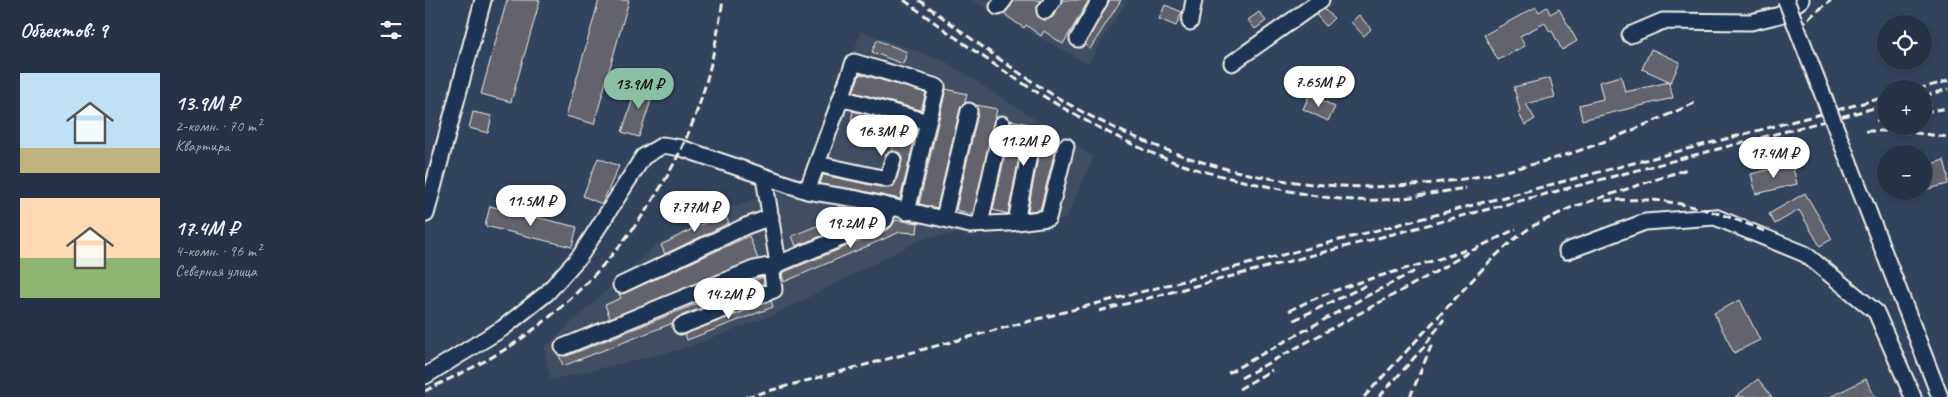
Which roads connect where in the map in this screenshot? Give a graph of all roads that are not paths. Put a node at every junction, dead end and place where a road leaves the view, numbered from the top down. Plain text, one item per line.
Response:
1 (483, 0) edge
2 (1100, 0) edge
3 (1194, 0) edge
4 (1321, 0) edge
5 (1786, 0) edge
6 (1801, 0) edge
7 (1190, 22) dead end
8 (1630, 35) dead end
9 (1078, 38) dead end
10 (1233, 63) dead end
11 (841, 98) junction
12 (969, 112) dead end
13 (928, 122) junction
14 (1002, 124) dead end
15 (1031, 144) dead end
16 (1066, 146) dead end
17 (893, 160) dead end
18 (817, 164) junction
19 (764, 177) junction
20 (807, 191) junction
21 (889, 207) junction
22 (907, 212) junction
23 (426, 214) edge
24 (771, 217) junction
25 (944, 218) junction
26 (1016, 222) junction
27 (980, 224) junction
28 (1567, 250) dead end
29 (778, 264) junction
30 (621, 285) dead end
31 (681, 326) dead end
32 (563, 347) dead end
33 (425, 376) edge
34 (1913, 397) edge
35 (1940, 397) edge

1 - 23 street
2 - 9 street
3 - 7 street
4 - 10 street
5 - 35 street, bridge
6 - 8 street
11 - 13 street
11 - 13 street
11 - 18 street
12 - 25 street
13 - 22 street
14 - 27 street
15 - 26 street
16 - 26 street
17 - 18 street
18 - 20 street
19 - 20 street
19 - 24 street
19 - 33 street
20 - 21 street
21 - 22 street
21 - 29 street
22 - 25 street
24 - 29 street
24 - 30 street
25 - 27 street
26 - 27 street
28 - 34 street
29 - 31 street
29 - 32 street

